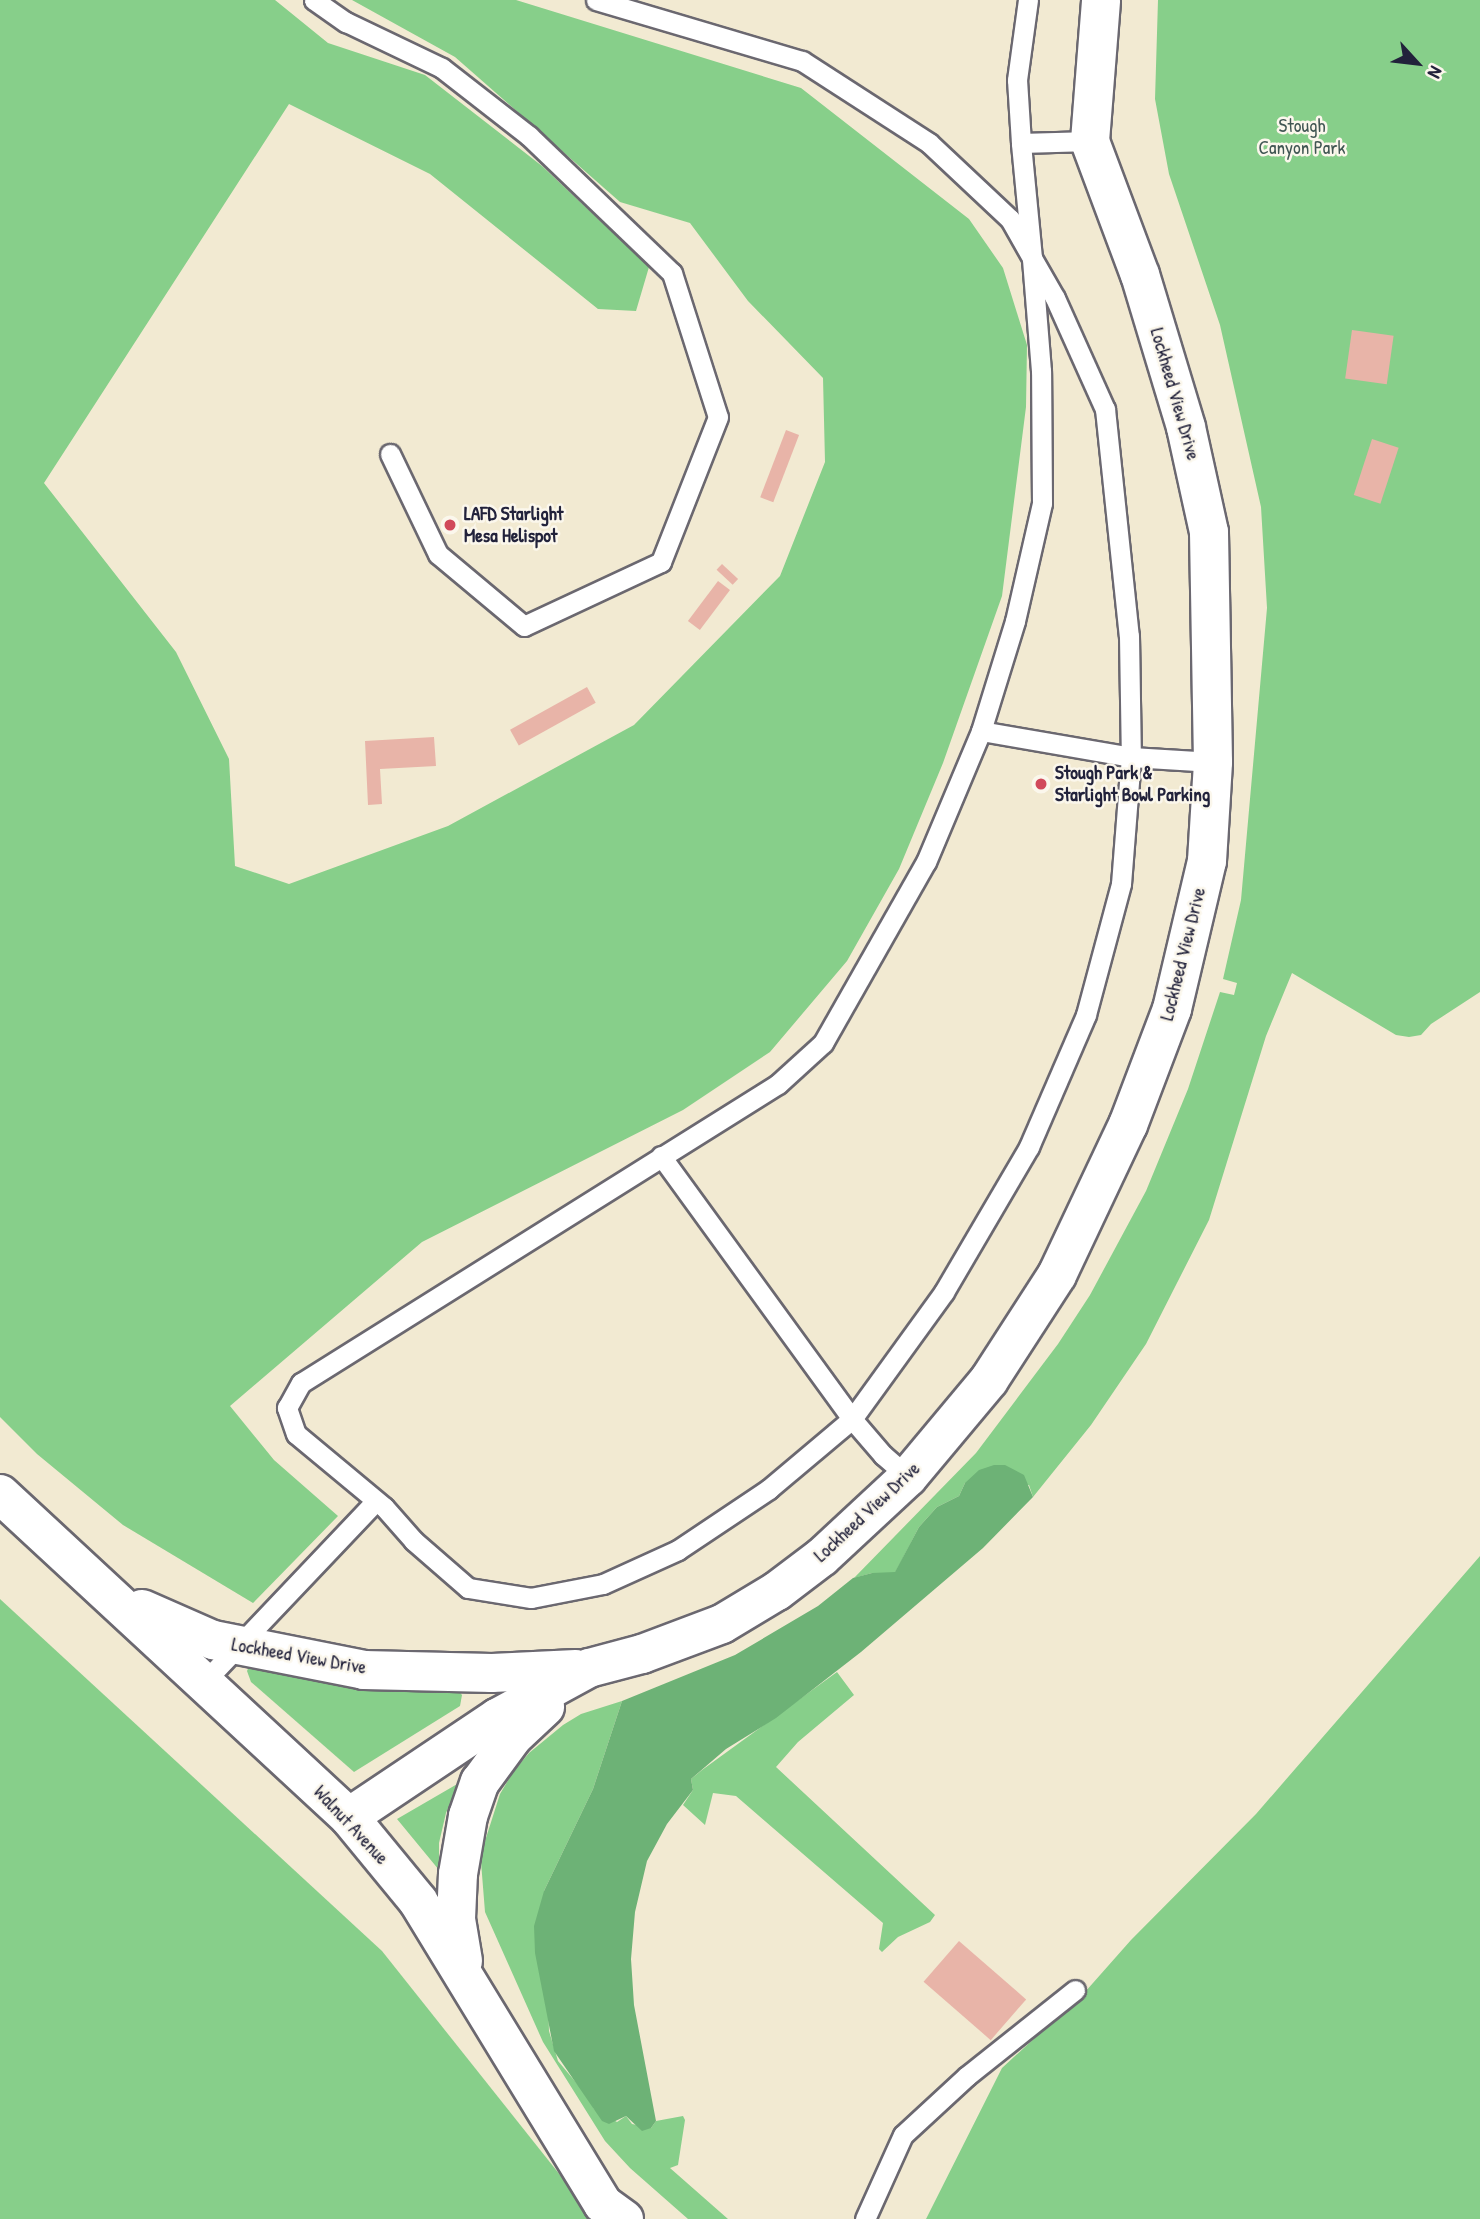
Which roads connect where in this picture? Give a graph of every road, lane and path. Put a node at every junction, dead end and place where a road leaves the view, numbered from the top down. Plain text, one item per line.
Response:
1 (314, 0) edge
2 (596, 0) edge
3 (1028, 0) edge
4 (1101, 0) edge
5 (1090, 141) junction
6 (1021, 143) junction
7 (1032, 257) junction
8 (390, 454) dead end
9 (981, 731) junction
10 (1130, 757) junction
11 (1213, 762) junction
12 (661, 1156) junction
13 (852, 1419) junction
14 (908, 1477) junction
15 (0, 1494) edge
16 (376, 1501) junction
17 (104, 1588) junction
18 (239, 1645) junction
19 (589, 1668) junction
20 (205, 1681) junction
21 (349, 1817) junction
22 (471, 1983) junction
23 (1075, 1990) dead end
24 (624, 2219) edge
25 (865, 2219) edge

1 - 8 lane
2 - 7 lane
3 - 6 lane
4 - 5 street, Lockheed View Drive
5 - 6 lane
5 - 11 street, Lockheed View Drive
6 - 7 lane
7 - 9 lane
7 - 10 lane
9 - 10 lane
9 - 12 lane
10 - 11 lane
10 - 13 lane
11 - 14 street, Lockheed View Drive
12 - 13 lane
12 - 16 lane
13 - 14 lane
13 - 16 lane
14 - 19 street, Lockheed View Drive
15 - 17 street, Walnut Avenue
16 - 18 lane
17 - 18 street, Lockheed View Drive
17 - 20 street, Walnut Avenue
18 - 19 street, Lockheed View Drive
18 - 20 lane
19 - 21 street, Lockheed View Drive
19 - 22 street, Lockheed View Drive
20 - 21 street, Walnut Avenue
21 - 22 street, Walnut Avenue
22 - 24 street, Walnut Avenue
23 - 25 lane

